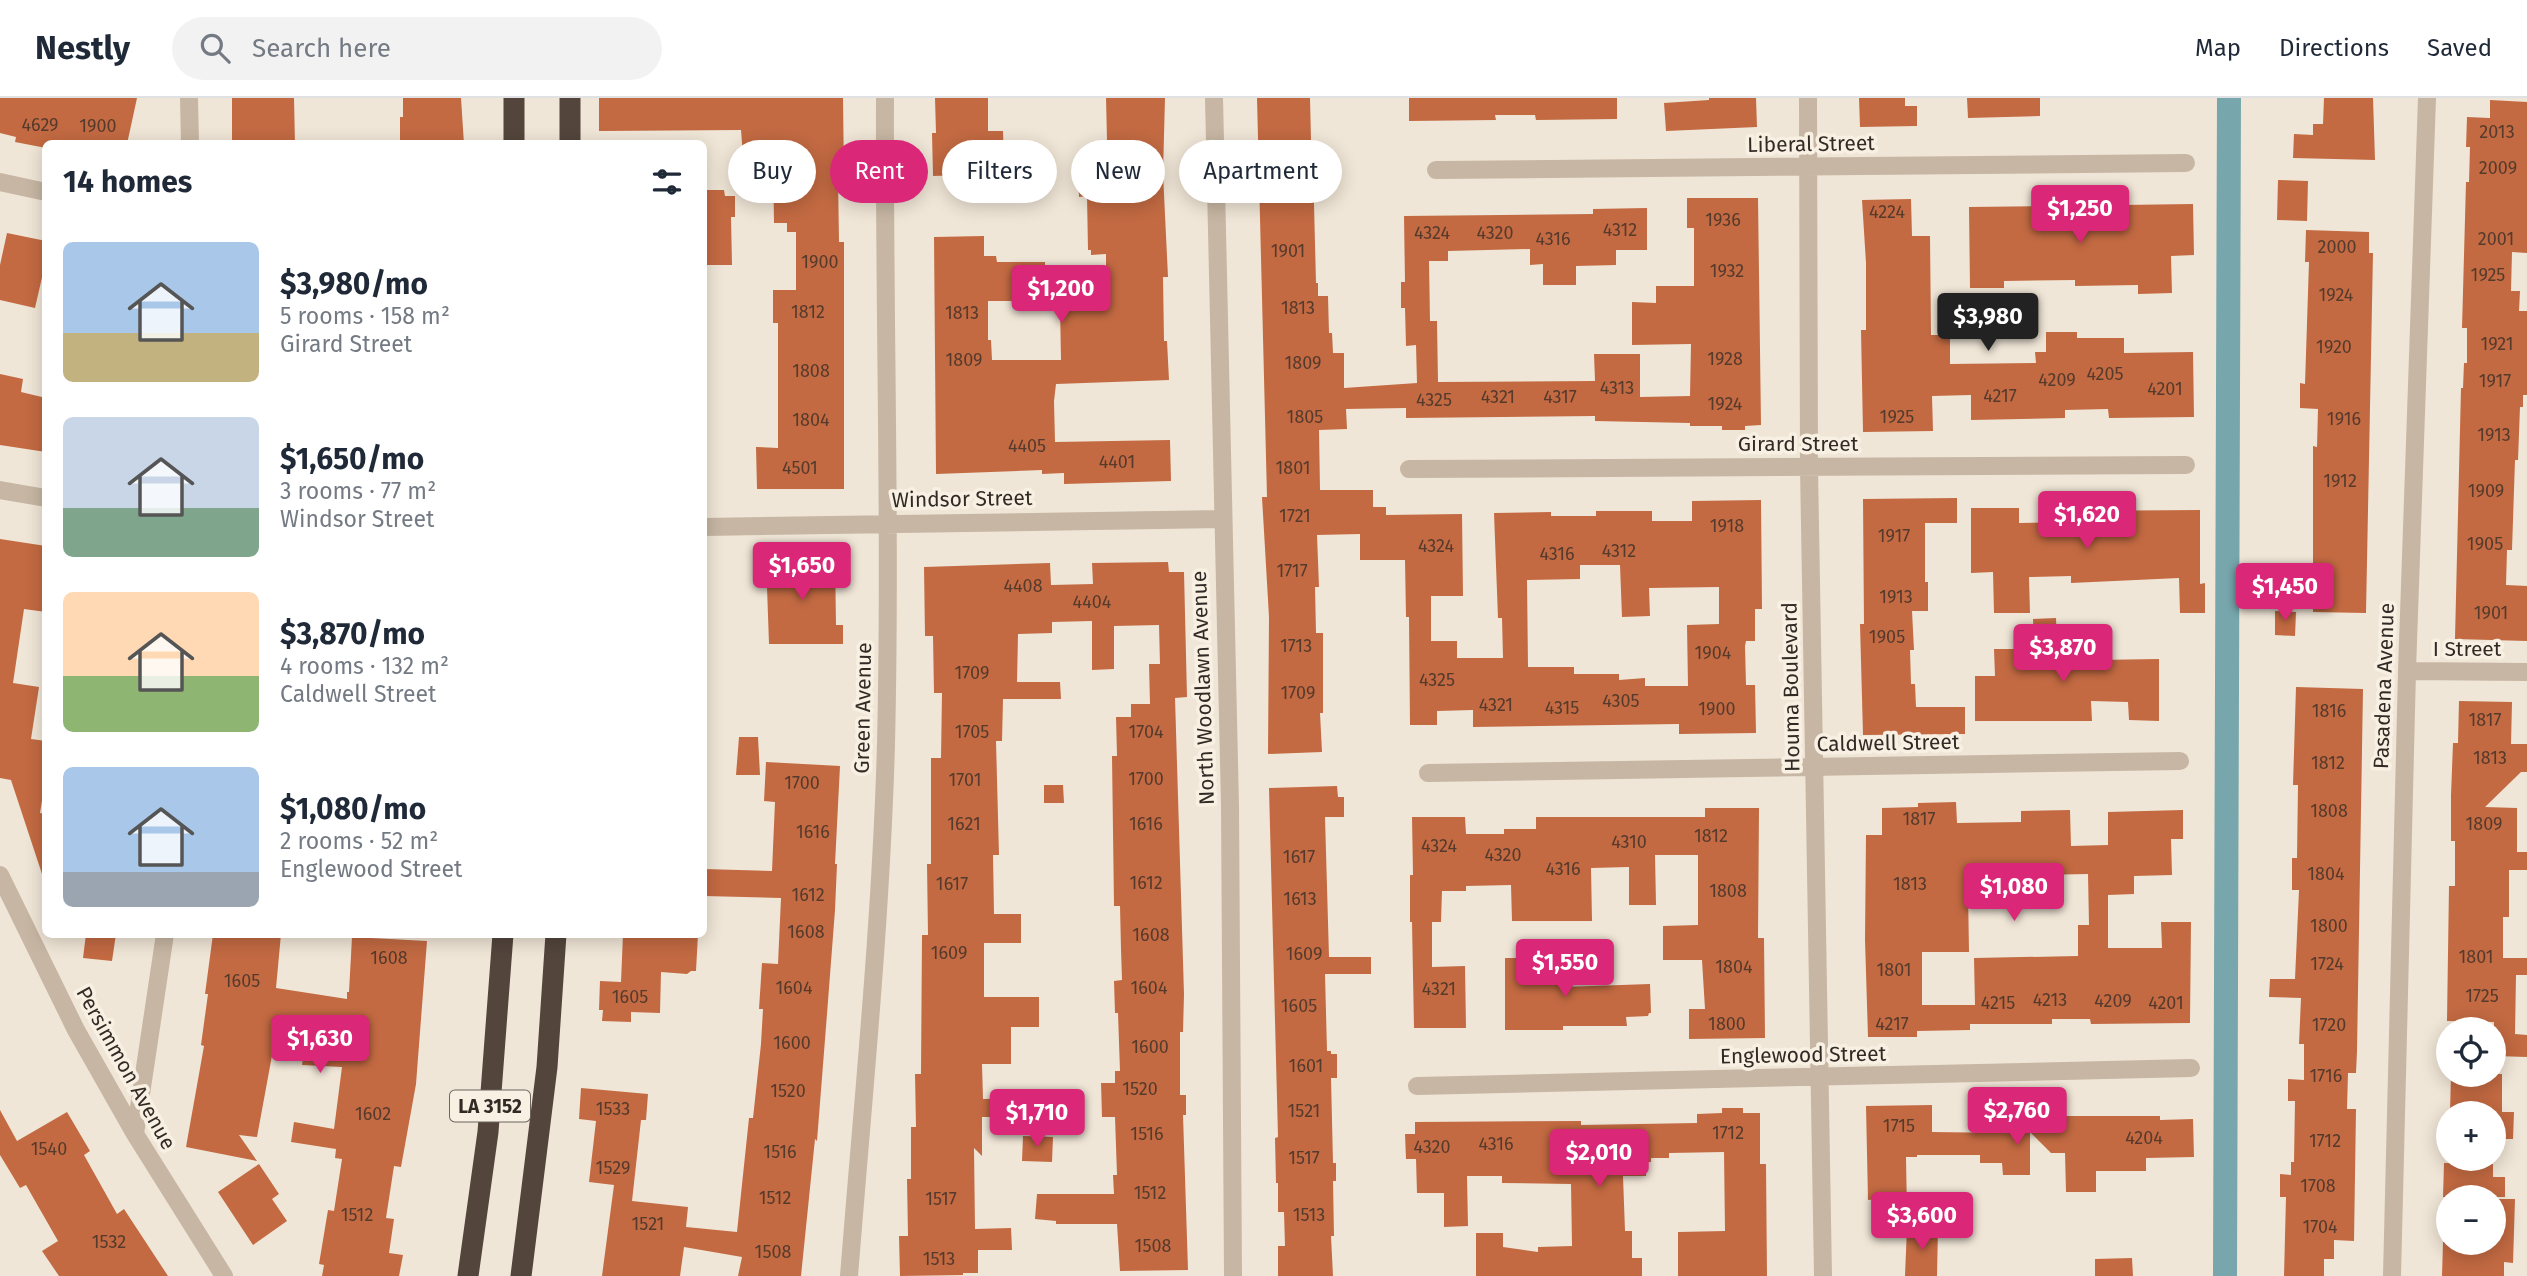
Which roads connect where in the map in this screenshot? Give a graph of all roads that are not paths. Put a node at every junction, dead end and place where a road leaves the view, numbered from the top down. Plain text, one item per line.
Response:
1 (189, 98) edge
2 (514, 98) edge
3 (570, 98) edge
4 (885, 98) edge
5 (1214, 98) edge
6 (1808, 98) edge
7 (2427, 98) edge
8 (190, 140) edge
9 (514, 140) edge
10 (570, 140) edge
11 (2186, 163) dead end
12 (1808, 167) junction
13 (1436, 170) dead end
14 (0, 182) edge
15 (42, 191) edge
16 (2186, 465) dead end
17 (1810, 467) junction
18 (1409, 470) dead end
19 (0, 490) edge
20 (42, 497) edge
21 (1222, 519) junction
22 (888, 523) junction
23 (707, 527) edge
24 (2407, 671) junction
25 (2527, 672) edge
26 (2180, 761) dead end
27 (1816, 767) junction
28 (1428, 773) dead end
29 (0, 875) edge
30 (164, 938) edge
31 (503, 938) edge
32 (556, 938) edge
33 (2191, 1068) dead end
34 (1820, 1077) junction
35 (1417, 1086) dead end
36 (135, 1134) junction
37 (224, 1276) edge
38 (468, 1276) edge
39 (521, 1276) edge
40 (849, 1276) edge
41 (1233, 1276) edge
42 (1823, 1276) edge
43 (2392, 1276) edge

1 - 8 street
2 - 9 highway
3 - 10 highway
4 - 22 street, Green Avenue
5 - 21 street, North Woodlawn Avenue
6 - 12 street, Houma Boulevard
7 - 24 street, Pasadena Avenue
11 - 12 street, Liberal Street
12 - 13 street, Liberal Street
12 - 17 street, Houma Boulevard
14 - 15 street
16 - 17 street, Girard Street
17 - 18 street, Girard Street
17 - 27 street, Houma Boulevard
19 - 20 street
21 - 22 street, Windsor Street
21 - 41 street, North Woodlawn Avenue
22 - 23 street, Windsor Street
22 - 40 street, Green Avenue
24 - 25 street, I Street
24 - 43 street, Pasadena Avenue
26 - 27 street, Caldwell Street
27 - 28 street, Caldwell Street
27 - 34 street, Houma Boulevard
29 - 36 street, Persimmon Avenue
30 - 36 street
31 - 38 highway, LA 3152
32 - 39 highway, LA 3152
33 - 34 street, Englewood Street
34 - 35 street, Englewood Street
34 - 42 street, Houma Boulevard
36 - 37 street, Persimmon Avenue

